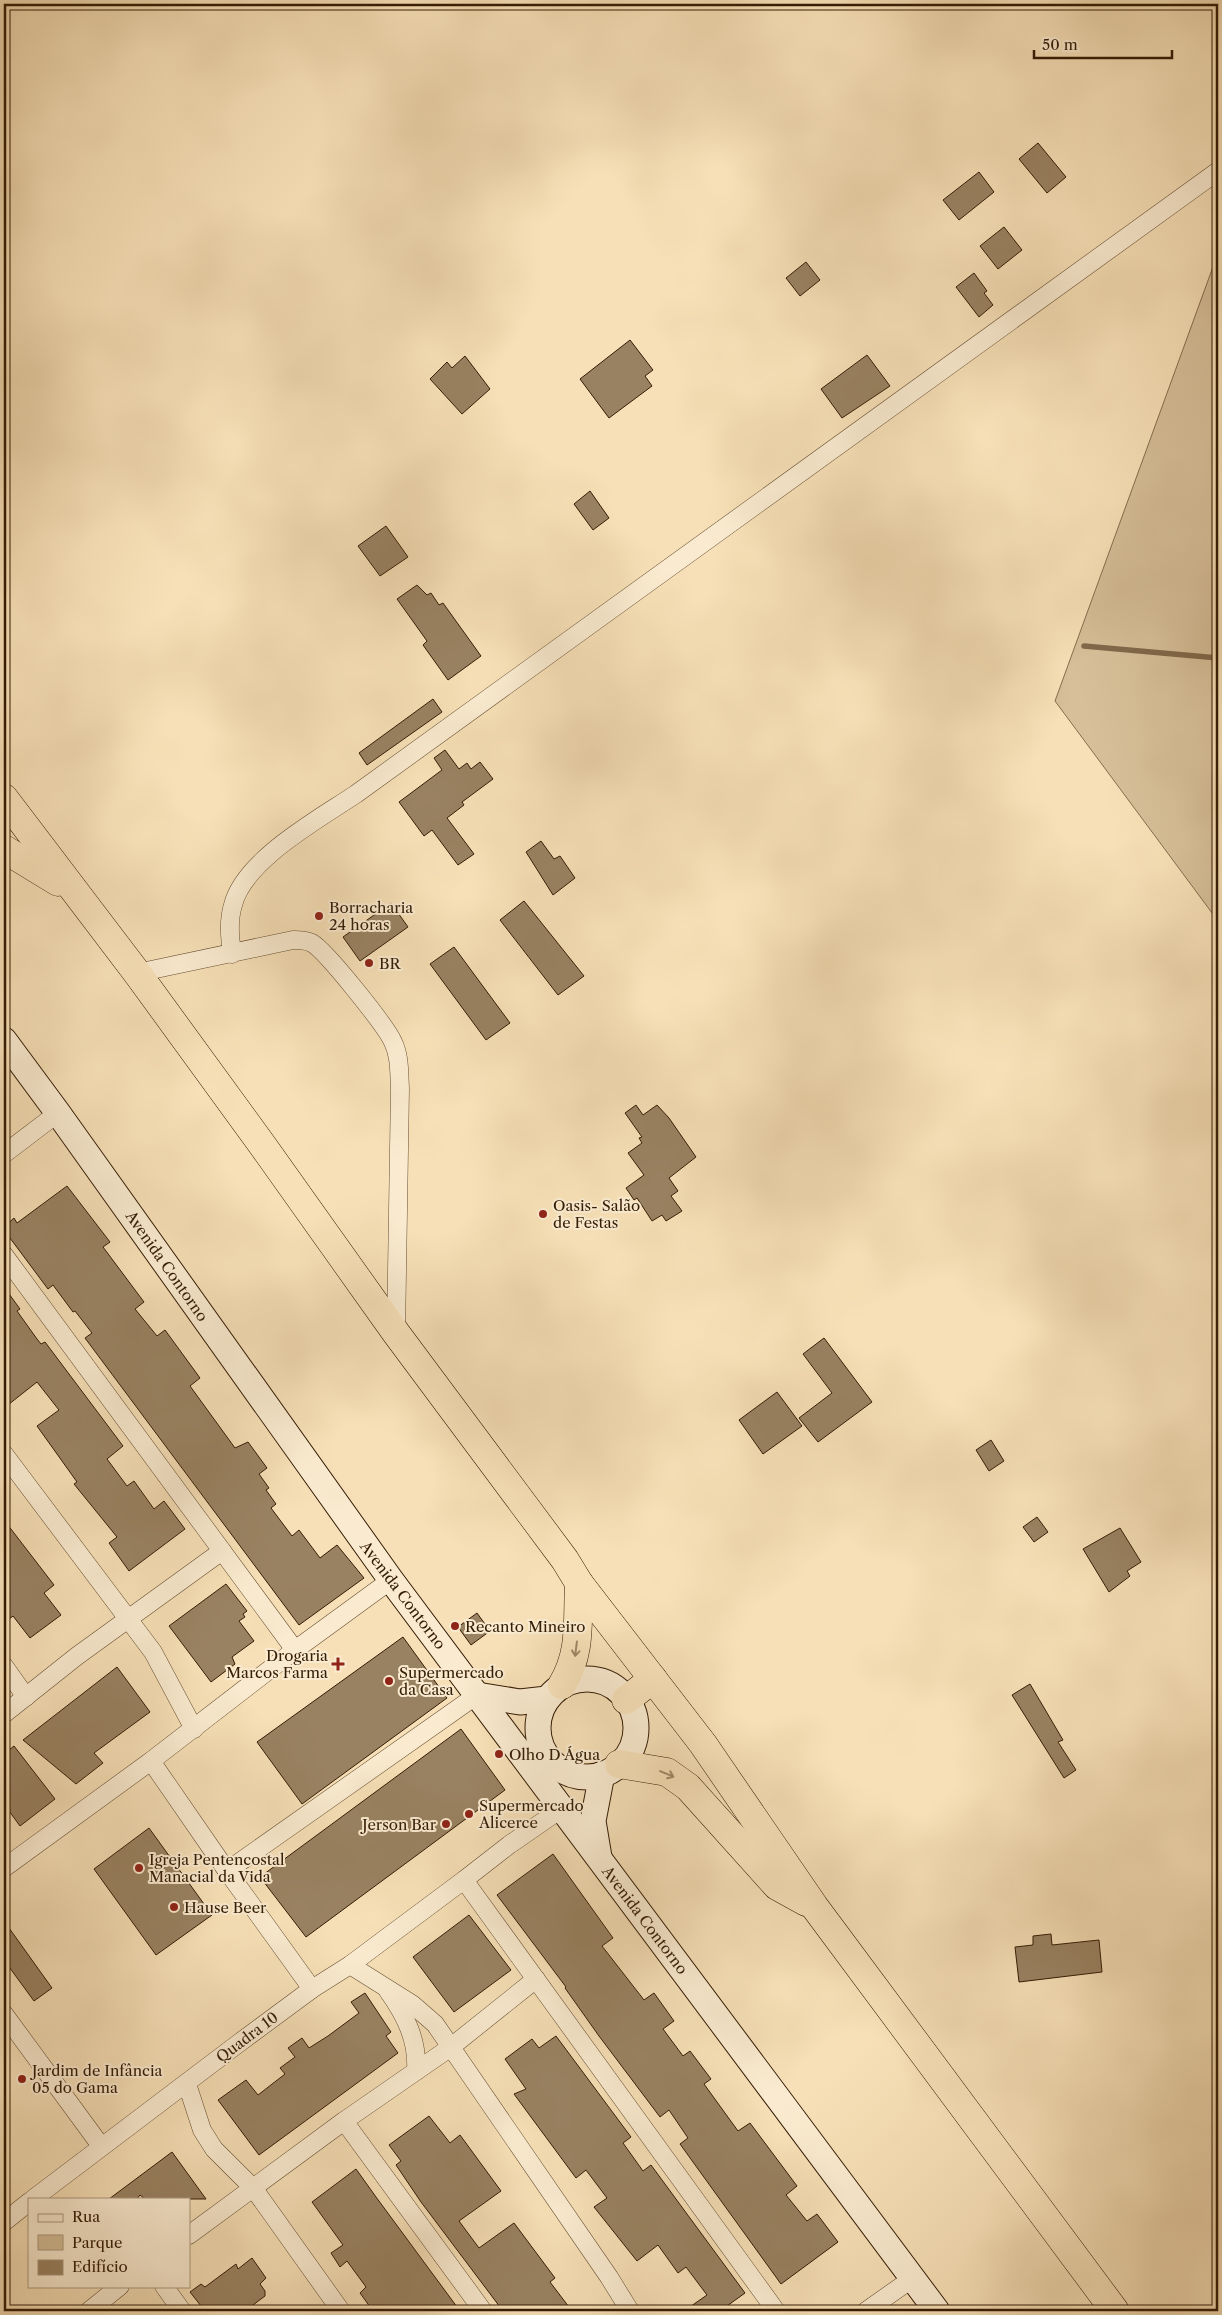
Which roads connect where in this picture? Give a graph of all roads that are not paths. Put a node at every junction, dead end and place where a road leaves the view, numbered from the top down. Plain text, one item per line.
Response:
1 (1218, 171) edge
2 (4, 798) edge
3 (4, 849) edge
4 (78, 896) junction
5 (232, 954) junction
6 (137, 973) junction
7 (4, 1040) edge
8 (58, 1113) junction
9 (4, 1154) edge
10 (4, 1255) edge
11 (396, 1333) junction
12 (4, 1454) edge
13 (222, 1551) junction
14 (391, 1580) junction
15 (580, 1583) junction
16 (127, 1620) junction
17 (295, 1650) junction
18 (4, 1666) edge
19 (653, 1679) junction
20 (555, 1692) junction
21 (477, 1695) junction
22 (26, 1697) junction
23 (626, 1700) junction
24 (4, 1714) edge
25 (194, 1728) junction
26 (151, 1761) junction
27 (538, 1762) junction
28 (611, 1769) junction
29 (561, 1809) junction
30 (599, 1860) junction
31 (4, 1868) edge
32 (227, 1871) junction
33 (464, 1880) junction
34 (814, 1906) junction
35 (350, 1966) junction
36 (536, 1979) junction
37 (383, 1985) junction
38 (312, 1989) junction
39 (4, 2014) edge
40 (451, 2047) junction
41 (416, 2071) junction
42 (187, 2084) junction
43 (344, 2121) junction
44 (101, 2146) junction
45 (254, 2189) junction
46 (34, 2198) edge
47 (28, 2203) edge
48 (4, 2222) edge
49 (190, 2234) edge
50 (913, 2278) junction
51 (118, 2288) edge
52 (165, 2288) edge
53 (89, 2311) edge
54 (182, 2311) edge
55 (342, 2311) edge
56 (483, 2311) edge
57 (630, 2311) edge
58 (776, 2311) edge
59 (866, 2311) edge
60 (937, 2311) edge
61 (1115, 2311) edge

1 - 5 street
2 - 4 highway
3 - 4 highway
4 - 6 highway
5 - 6 street
5 - 11 street
6 - 11 highway
7 - 8 street, Avenida Contorno
8 - 9 street
8 - 14 street, Avenida Contorno
10 - 13 street
11 - 15 highway
12 - 16 street
13 - 16 street
13 - 17 street
14 - 17 street
14 - 21 street, Avenida Contorno
15 - 19 highway
15 -> 20 highway
16 - 22 street
16 - 25 street
17 - 25 street
18 - 22 street
19 - 23 highway
19 - 34 highway
20 - 21 street
20 - 23 street
20 - 27 street
21 - 27 street, Avenida Contorno
21 - 32 street
22 - 24 street
23 - 28 street
25 - 26 street
26 - 31 street
26 - 32 street
27 - 28 street
27 - 29 street, Avenida Contorno
28 - 30 street
28 -> 34 highway
29 - 30 street, Avenida Contorno
29 - 33 street, Quadra 10
30 - 50 street, Avenida Contorno
32 - 38 street
33 - 35 street, Quadra 10
33 - 36 street
34 - 61 highway
35 - 37 street
35 - 38 street, Quadra 10
36 - 40 street
36 - 58 street
37 - 40 street
37 - 41 street
38 - 42 street, Quadra 10
39 - 44 street
40 - 41 street
40 - 57 street
41 - 43 street
42 - 44 street, Quadra 10
42 - 45 street
43 - 45 street
43 - 56 street
44 - 46 street, Quadra 10
45 - 49 street
45 - 55 street
47 - 48 street
50 - 59 street
50 - 60 street, Avenida Contorno
51 - 53 street
52 - 54 street

